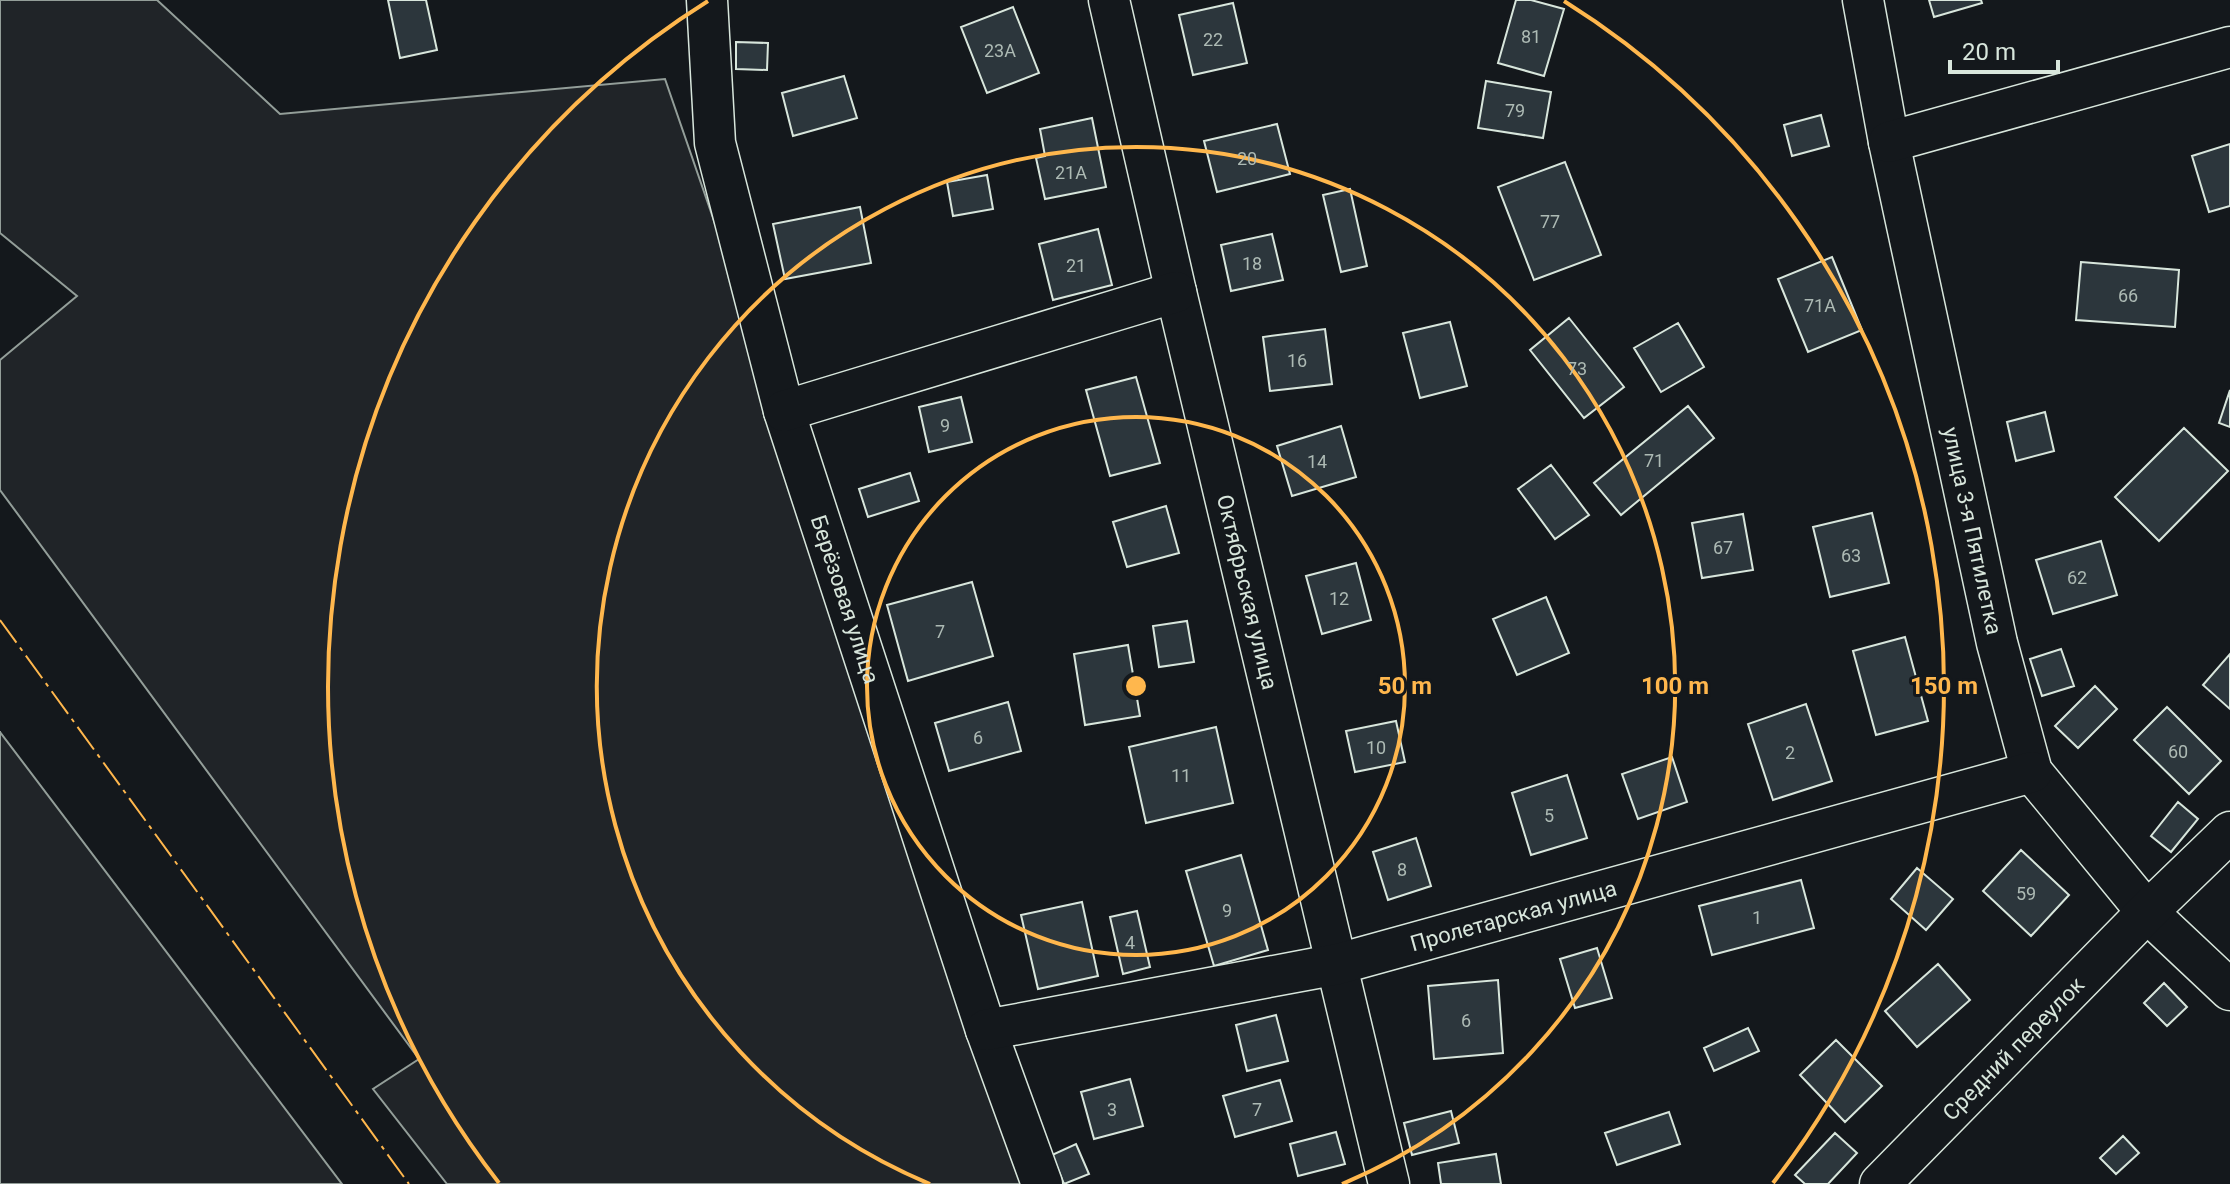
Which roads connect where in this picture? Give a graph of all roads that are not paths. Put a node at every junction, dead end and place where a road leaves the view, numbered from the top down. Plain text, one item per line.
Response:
1 (707, 0) edge
2 (1109, 0) edge
3 (1863, 0) edge
4 (2230, 47) edge
5 (1889, 142) junction
6 (1176, 292) junction
7 (784, 411) junction
8 (2032, 772) junction
9 (2230, 832) edge
10 (2147, 912) junction
11 (1338, 964) junction
12 (2230, 990) edge
13 (986, 1030) junction
14 (1042, 1184) edge
15 (1389, 1184) edge
16 (1880, 1184) edge

1 - 7 street, Берёзовая улица
2 - 6 street, Октябрьская улица
3 - 5 street, улица 3-я Пятилетка
4 - 5 street
5 - 8 street, улица 3-я Пятилетка
6 - 7 street
6 - 11 street, Октябрьская улица
7 - 13 street, Берёзовая улица
8 - 10 street, улица 3-я Пятилетка
8 - 11 street, Пролетарская улица
9 - 10 street, Средний переулок
10 - 12 street, улица 3-я Пятилетка
10 - 16 street, Средний переулок
11 - 13 street, Пролетарская улица
11 - 15 street, Октябрьская улица
13 - 14 street, Берёзовая улица

